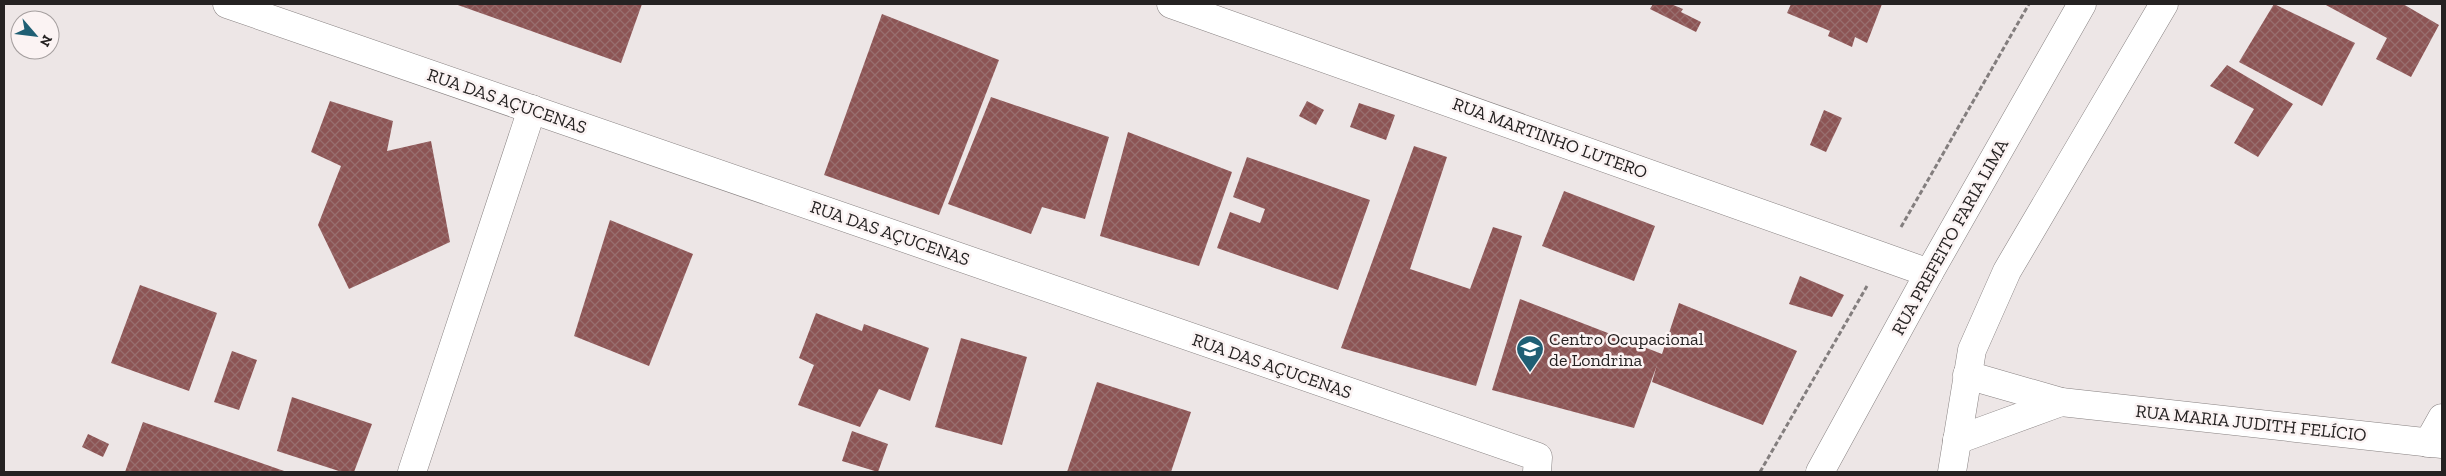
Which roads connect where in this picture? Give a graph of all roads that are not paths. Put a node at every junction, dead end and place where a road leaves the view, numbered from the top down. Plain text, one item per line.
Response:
1 (227, 4) edge
2 (1171, 4) edge
3 (2082, 4) edge
4 (2164, 4) edge
5 (532, 109) junction
6 (1929, 273) junction
7 (1967, 375) junction
8 (2061, 402) junction
9 (2442, 418) edge
10 (1957, 440) junction
11 (2435, 443) edge
12 (412, 472) edge
13 (1537, 472) edge
14 (1820, 472) edge
15 (1952, 472) edge

1 - 5 street, RUA DAS AÇUCENAS
2 - 6 street, RUA MARTINHO LUTERO
3 - 6 street, RUA PREFEITO FARIA LIMA
4 - 7 street
5 - 12 street
5 - 13 street, RUA DAS AÇUCENAS
6 - 14 street, RUA PREFEITO FARIA LIMA
7 - 8 street, RUA MARIA JUDITH FELÍCIO
7 - 10 street
8 - 10 street, RUA MARIA JUDITH FELÍCIO
8 - 11 street, RUA MARIA JUDITH FELÍCIO
9 - 11 street
10 - 15 street

